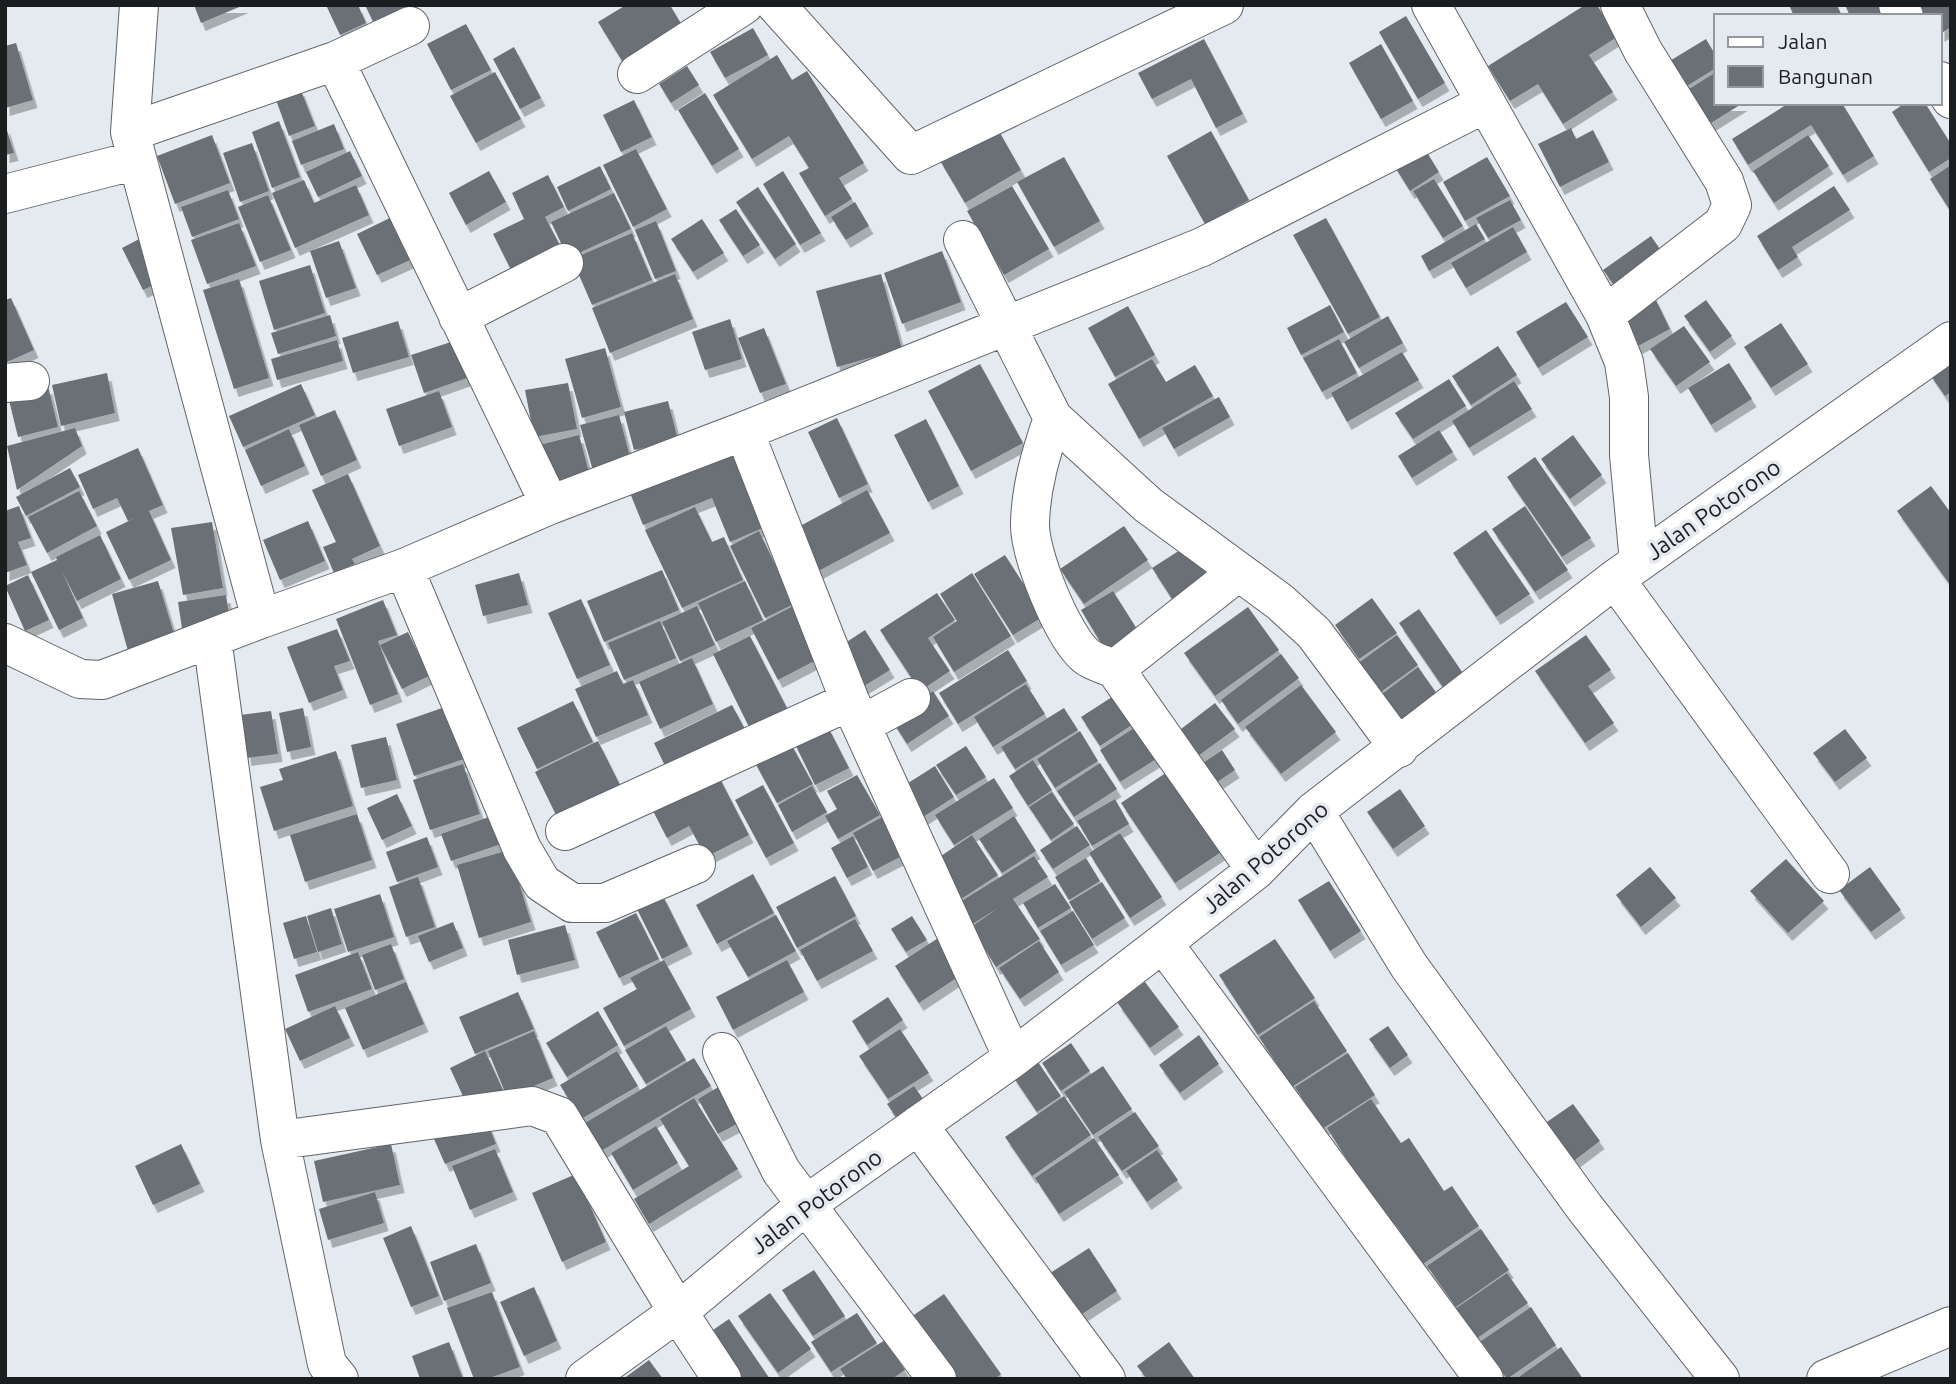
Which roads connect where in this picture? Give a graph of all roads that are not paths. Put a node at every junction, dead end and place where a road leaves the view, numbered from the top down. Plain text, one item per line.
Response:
1 (139, 5) edge
2 (744, 5) edge
3 (776, 5) edge
4 (1224, 5) edge
5 (1431, 5) edge
6 (1620, 5) edge
7 (410, 26) dead end
8 (335, 61) junction
9 (637, 74) dead end
10 (1486, 103) junction
11 (134, 146) junction
12 (5, 194) edge
13 (962, 240) dead end
14 (564, 263) dead end
15 (1605, 315) junction
16 (458, 317) junction
17 (1004, 325) junction
18 (1951, 341) edge
19 (1053, 418) junction
20 (744, 431) junction
21 (550, 505) junction
22 (404, 568) junction
23 (1627, 570) junction
24 (1238, 572) junction
25 (261, 619) junction
26 (212, 638) junction
27 (5, 643) edge
28 (1115, 669) junction
29 (911, 698) dead end
30 (856, 713) junction
31 (1399, 748) junction
32 (1314, 811) junction
33 (565, 831) dead end
34 (696, 864) dead end
35 (1256, 870) junction
36 (1830, 874) dead end
37 (1163, 943) junction
38 (722, 1052) dead end
39 (1013, 1058) junction
40 (918, 1125) junction
41 (280, 1140) junction
42 (807, 1204) junction
43 (678, 1312) junction
44 (1951, 1325) edge
45 (339, 1379) edge
46 (585, 1379) edge
47 (722, 1379) edge
48 (937, 1379) edge
49 (1106, 1379) edge
50 (1484, 1379) edge
51 (1720, 1379) edge
52 (1826, 1379) edge

1 - 11 street
2 - 9 street
3 - 4 street
5 - 10 street
6 - 15 street
7 - 8 street
8 - 11 street
8 - 16 street
10 - 15 street
10 - 17 street
11 - 12 street
11 - 25 street
13 - 17 street
14 - 16 street
15 - 23 street
16 - 21 street
17 - 19 street
17 - 20 street
18 - 23 street, Jalan Potorono
19 - 24 street
19 - 28 street
20 - 21 street
20 - 30 street
21 - 22 street
22 - 25 street
22 - 34 street
23 - 31 street, Jalan Potorono
23 - 36 street
24 - 28 street
24 - 31 street
25 - 26 street
26 - 27 street
26 - 41 street
28 - 35 street
29 - 30 street
30 - 33 street
30 - 39 street
31 - 32 street, Jalan Potorono
32 - 35 street, Jalan Potorono
32 - 51 street
35 - 37 street, Jalan Potorono
37 - 39 street, Jalan Potorono
37 - 50 street
38 - 42 street
39 - 40 street, Jalan Potorono
40 - 42 street, Jalan Potorono
40 - 49 street
41 - 43 street
41 - 45 street
42 - 43 street, Jalan Potorono
42 - 48 street
43 - 46 street, Jalan Potorono
43 - 47 street
44 - 52 street

